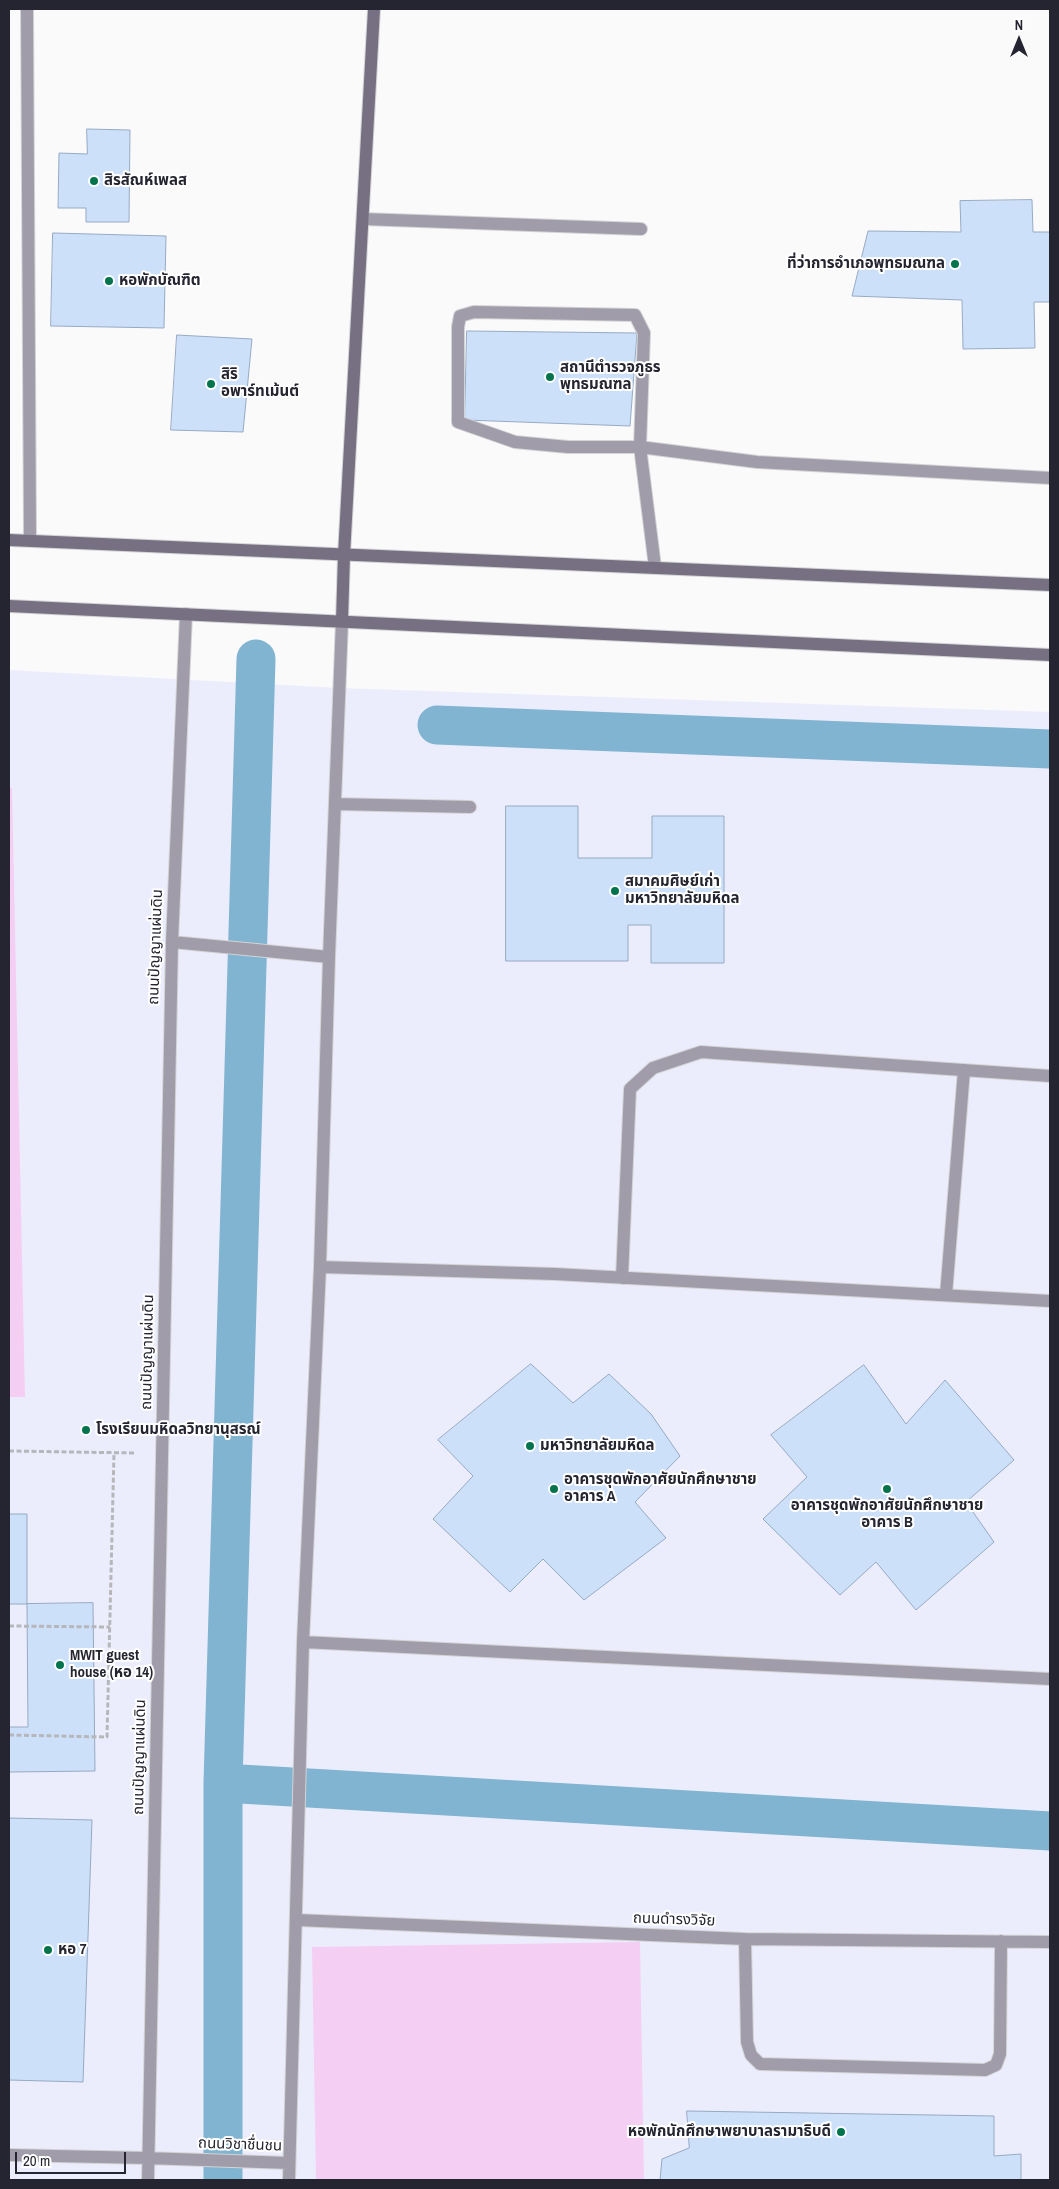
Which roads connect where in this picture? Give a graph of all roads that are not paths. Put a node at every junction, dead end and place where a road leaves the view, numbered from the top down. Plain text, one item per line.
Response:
1 (27, 9) edge
2 (374, 9) edge
3 (363, 219) junction
4 (641, 229) dead end
5 (640, 447) junction
6 (1050, 478) edge
7 (9, 540) edge
8 (30, 540) junction
9 (344, 554) junction
10 (655, 567) junction
11 (1050, 585) edge
12 (9, 606) edge
13 (186, 614) junction
14 (342, 621) junction
15 (1050, 655) edge
16 (335, 804) junction
17 (470, 807) dead end
18 (172, 942) junction
19 (329, 957) junction
20 (964, 1070) junction
21 (1050, 1076) edge
22 (320, 1266) junction
23 (622, 1278) junction
24 (946, 1295) junction
25 (1050, 1301) edge
26 (303, 1642) junction
27 (1050, 1679) edge
28 (297, 1920) junction
29 (745, 1939) junction
30 (1001, 1941) junction
31 (1050, 1942) edge
32 (9, 2156) edge
33 (147, 2158) junction
34 (289, 2163) junction
35 (148, 2180) edge
36 (289, 2180) edge

1 - 8 street
2 - 3 main road
3 - 4 street
3 - 9 main road
5 - 5 street
5 - 6 street
5 - 10 street
7 - 8 main road
8 - 9 main road
9 - 10 main road
9 - 14 main road
10 - 11 main road
12 - 13 main road
13 - 14 main road
13 - 18 street, ถนนปัญญาแผ่นดิน
14 - 15 main road
14 - 16 street
16 - 17 street
16 - 19 street
18 - 19 street
18 - 33 street, ถนนปัญญาแผ่นดิน
19 - 22 street
20 - 21 street
20 - 23 street
20 - 24 street
22 - 23 street
22 - 26 street
23 - 24 street
24 - 25 street
26 - 27 street
26 - 28 street
28 - 29 street, ถนนดำรงวิจัย
28 - 34 street
29 - 30 street, ถนนดำรงวิจัย
29 - 30 street
30 - 31 street, ถนนดำรงวิจัย
32 - 33 street, ถนนวิชาชื่นชน
33 - 34 street, ถนนวิชาชื่นชน
33 - 35 street, ถนนปัญญาแผ่นดิน
34 - 36 street

